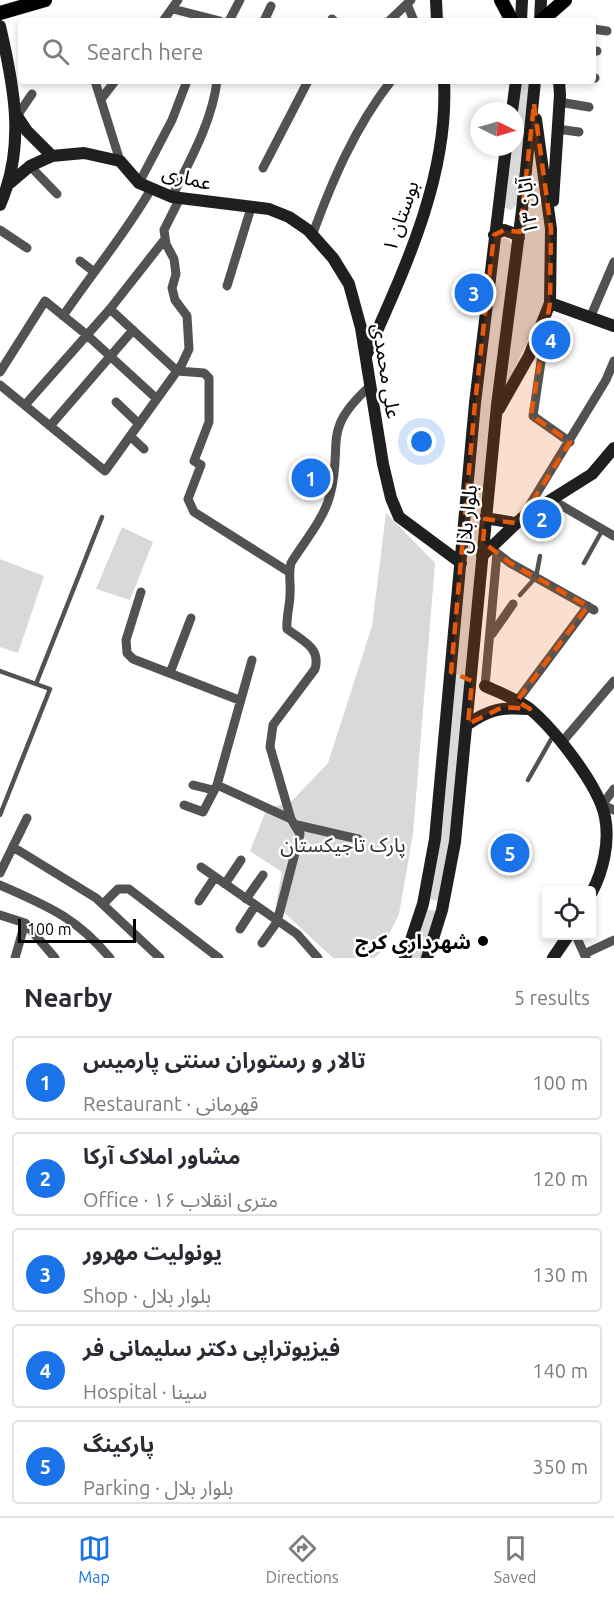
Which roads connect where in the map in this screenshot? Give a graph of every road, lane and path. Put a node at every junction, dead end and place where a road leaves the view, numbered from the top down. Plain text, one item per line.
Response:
1 (45, 0) edge
2 (178, 0) edge
3 (240, 0) edge
4 (436, 0) edge
5 (501, 0) edge
6 (522, 0) edge
7 (541, 0) edge
8 (565, 0) edge
9 (409, 2) edge
10 (272, 6) dead end
11 (173, 9) junction
12 (0, 13) edge
13 (184, 17) edge
14 (166, 18) edge
15 (231, 18) edge
16 (266, 18) edge
17 (393, 18) edge
18 (413, 18) edge
19 (437, 18) edge
20 (510, 18) edge
21 (520, 18) edge
22 (540, 18) edge
23 (544, 18) edge
24 (0, 26) edge
25 (596, 29) edge
26 (607, 31) dead end
27 (5, 69) edge
28 (96, 84) edge
29 (114, 84) edge
30 (186, 84) edge
31 (217, 84) edge
32 (306, 84) edge
33 (389, 84) edge
34 (444, 84) edge
35 (516, 84) edge
36 (535, 84) edge
37 (559, 84) edge
38 (32, 94) dead end
39 (102, 98) junction
40 (513, 102) edge
41 (560, 102) junction
42 (534, 104) junction
43 (589, 107) dead end
44 (16, 116) junction
45 (557, 129) junction
46 (579, 132) dead end
47 (52, 156) junction
48 (505, 156) edge
49 (120, 161) junction
50 (30, 166) junction
51 (263, 168) dead end
52 (10, 183) junction
53 (139, 183) junction
54 (151, 189) junction
55 (57, 194) dead end
56 (176, 198) junction
57 (0, 205) edge
58 (251, 208) junction
59 (551, 229) junction
60 (0, 230) edge
61 (312, 236) junction
62 (494, 236) junction
63 (519, 238) junction
64 (165, 239) junction
65 (27, 248) dead end
66 (80, 261) dead end
67 (614, 262) edge
68 (93, 271) junction
69 (227, 286) dead end
70 (550, 303) junction
71 (110, 309) junction
72 (63, 316) junction
73 (590, 318) junction
74 (614, 326) edge
75 (133, 330) junction
76 (87, 335) junction
77 (110, 356) junction
78 (365, 357) junction
79 (614, 361) edge
80 (177, 371) junction
81 (0, 372) edge
82 (0, 385) edge
83 (369, 387) junction
84 (157, 399) junction
85 (116, 402) dead end
86 (25, 405) junction
87 (496, 416) junction
88 (139, 424) junction
89 (50, 426) junction
90 (130, 436) junction
91 (570, 442) junction
92 (614, 448) edge
93 (144, 449) dead end
94 (552, 500) junction
95 (102, 518) dead end
96 (485, 518) junction
97 (519, 521) junction
98 (603, 529) junction
99 (614, 536) edge
100 (489, 552) junction
101 (540, 556) dead end
102 (461, 563) junction
103 (584, 563) dead end
104 (289, 572) junction
105 (536, 577) junction
106 (141, 592) dead end
107 (520, 595) dead end
108 (513, 604) dead end
109 (191, 618) dead end
110 (491, 635) junction
111 (252, 660) dead end
112 (0, 671) edge
113 (451, 672) junction
114 (170, 673) junction
115 (472, 673) junction
116 (614, 681) edge
117 (36, 684) junction
118 (485, 686) joint
119 (239, 700) junction
120 (517, 701) junction
121 (530, 709) junction
122 (468, 724) junction
123 (559, 737) junction
124 (528, 780) dead end
125 (193, 785) dead end
126 (215, 787) junction
127 (614, 789) edge
128 (600, 801) junction
129 (184, 805) dead end
130 (614, 810) edge
131 (0, 815) edge
132 (27, 818) dead end
133 (294, 822) junction
134 (357, 839) dead end
135 (13, 846) junction
136 (241, 860) dead end
137 (201, 867) dead end
138 (0, 873) edge
139 (263, 875) dead end
140 (215, 877) junction
141 (225, 884) junction
142 (0, 885) edge
143 (594, 886) edge
144 (246, 899) junction
145 (199, 900) dead end
146 (103, 904) junction
147 (255, 906) junction
148 (0, 915) edge
149 (277, 922) junction
150 (25, 923) junction
151 (240, 929) dead end
152 (565, 940) edge
153 (578, 940) edge
154 (614, 940) edge
155 (262, 943) dead end
156 (585, 956) edge
157 (15, 958) edge
158 (55, 958) edge
159 (110, 958) edge
160 (160, 958) edge
161 (219, 958) edge
162 (318, 958) edge
163 (405, 958) edge
164 (427, 958) edge
165 (553, 958) edge

1 - 12 main road
2 - 11 street
3 - 15 street
4 - 19 street
5 - 20 main road
6 - 21 street
7 - 22 street
8 - 23 main road
9 - 17 street
9 - 18 street
10 - 16 street
11 - 13 street
11 - 14 street
24 - 27 street
25 - 26 street
27 - 44 street
28 - 39 street, عماری
29 - 39 street
30 - 53 street
31 - 56 street
32 - 51 street
33 - 61 street
34 - 78 street, بوستان ۱
35 - 40 street
36 - 42 street, بلوار بلال
37 - 41 street
38 - 44 street
39 - 49 street, عماری
41 - 43 street
41 - 45 street
42 - 59 street, ۱۳ آبان
42 - 63 street, بلوار بلال
44 - 47 street
44 - 52 street
45 - 46 street
45 - 59 street
47 - 49 street
47 - 50 street
48 - 62 street, بلوار بلال
49 - 53 street, عماری
50 - 52 street
50 - 55 street
52 - 57 street
53 - 54 street, عماری
54 - 56 street, عماری
54 - 68 street
56 - 58 street, عماری
56 - 64 street
58 - 61 street, عماری
58 - 69 street
59 - 70 street, ۱۳ آبان
60 - 65 street
61 - 78 street, علی محمدی
62 - 63 street
62 - 102 street, بلوار بلال
63 - 87 street, بلوار بلال
64 - 71 street
64 - 80 street
66 - 68 street
67 - 73 street
68 - 72 street
70 - 73 street
70 - 87 street, ۱۳ آبان
70 - 91 street
71 - 75 street
71 - 76 street
72 - 76 street
72 - 81 street
73 - 74 street
75 - 77 street
75 - 80 street
76 - 77 street
76 - 86 street
77 - 84 street
77 - 89 street
78 - 83 street, علی محمدی
79 - 91 street
80 - 84 street
80 - 104 street
82 - 86 street
83 - 102 street, علی محمدی
83 - 104 street
84 - 88 street
85 - 88 street
86 - 89 street
87 - 96 street, بلوار بلال
88 - 90 street
89 - 90 street
90 - 93 street
91 - 97 street
92 - 94 street
94 - 97 street
94 - 98 street
95 - 117 lane
96 - 97 street
96 - 100 street, بلوار بلال
97 - 100 street
98 - 99 street
98 - 103 lane
100 - 105 street
100 - 110 street
100 - 115 street, بلوار بلال
101 - 105 lane
102 - 113 street, بلوار بلال
104 - 133 street
105 - 107 lane
105 - 120 street
106 - 114 street
108 - 110 street
109 - 114 street
110 - 118 street
111 - 119 street
112 - 117 lane
113 - 115 street
113 - 163 street, بلوار بلال
114 - 119 street
115 - 122 street, بلوار بلال
116 - 123 street
117 - 131 lane
118 - 120 street
119 - 126 street
120 - 121 street
121 - 122 street
121 - 123 street
122 - 164 street, بلوار بلال
123 - 124 lane
123 - 128 street
125 - 126 street
126 - 129 street
126 - 133 street
127 - 128 street
128 - 130 street
128 - 143 street
132 - 135 street
133 - 134 street
133 - 149 street
135 - 138 street
135 - 146 street
136 - 141 street
137 - 140 street
139 - 144 street
140 - 141 street
140 - 145 street
141 - 144 street
142 - 159 street
144 - 147 street
146 - 160 street
146 - 161 street
147 - 149 street
147 - 151 street
148 - 150 street
149 - 155 street
149 - 162 street
150 - 157 street
150 - 158 street
152 - 165 street
153 - 156 street
154 - 156 street

